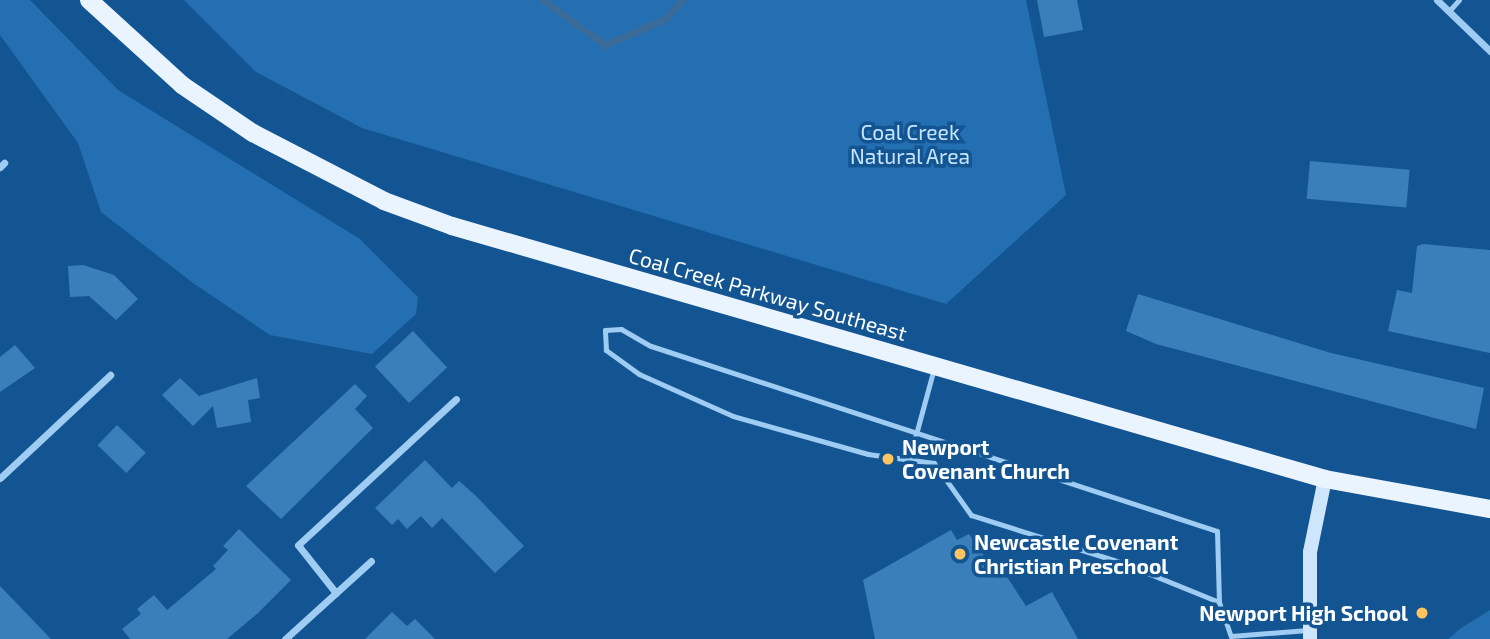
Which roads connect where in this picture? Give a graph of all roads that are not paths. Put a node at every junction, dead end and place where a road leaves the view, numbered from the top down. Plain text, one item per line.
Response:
1 (89, 0) edge
2 (1437, 0) edge
3 (1460, 0) edge
4 (1449, 11) junction
5 (1490, 51) edge
6 (935, 366) junction
7 (110, 375) dead end
8 (456, 399) dead end
9 (915, 434) junction
10 (909, 460) junction
11 (0, 478) edge
12 (1325, 479) junction
13 (1490, 509) edge
14 (372, 561) dead end
15 (336, 593) junction
16 (1219, 602) junction
17 (1310, 635) edge
18 (285, 639) edge

1 - 6 main road, Coal Creek Parkway Southeast
2 - 4 street
3 - 4 lane
4 - 5 street
6 - 9 lane
6 - 12 main road, Coal Creek Parkway Southeast
7 - 11 street
8 - 15 street
9 - 10 lane
9 - 10 lane
9 - 16 lane
10 - 16 lane
12 - 13 main road, Coal Creek Parkway Southeast
12 - 17 main road
14 - 15 street
15 - 18 street
16 - 17 lane

